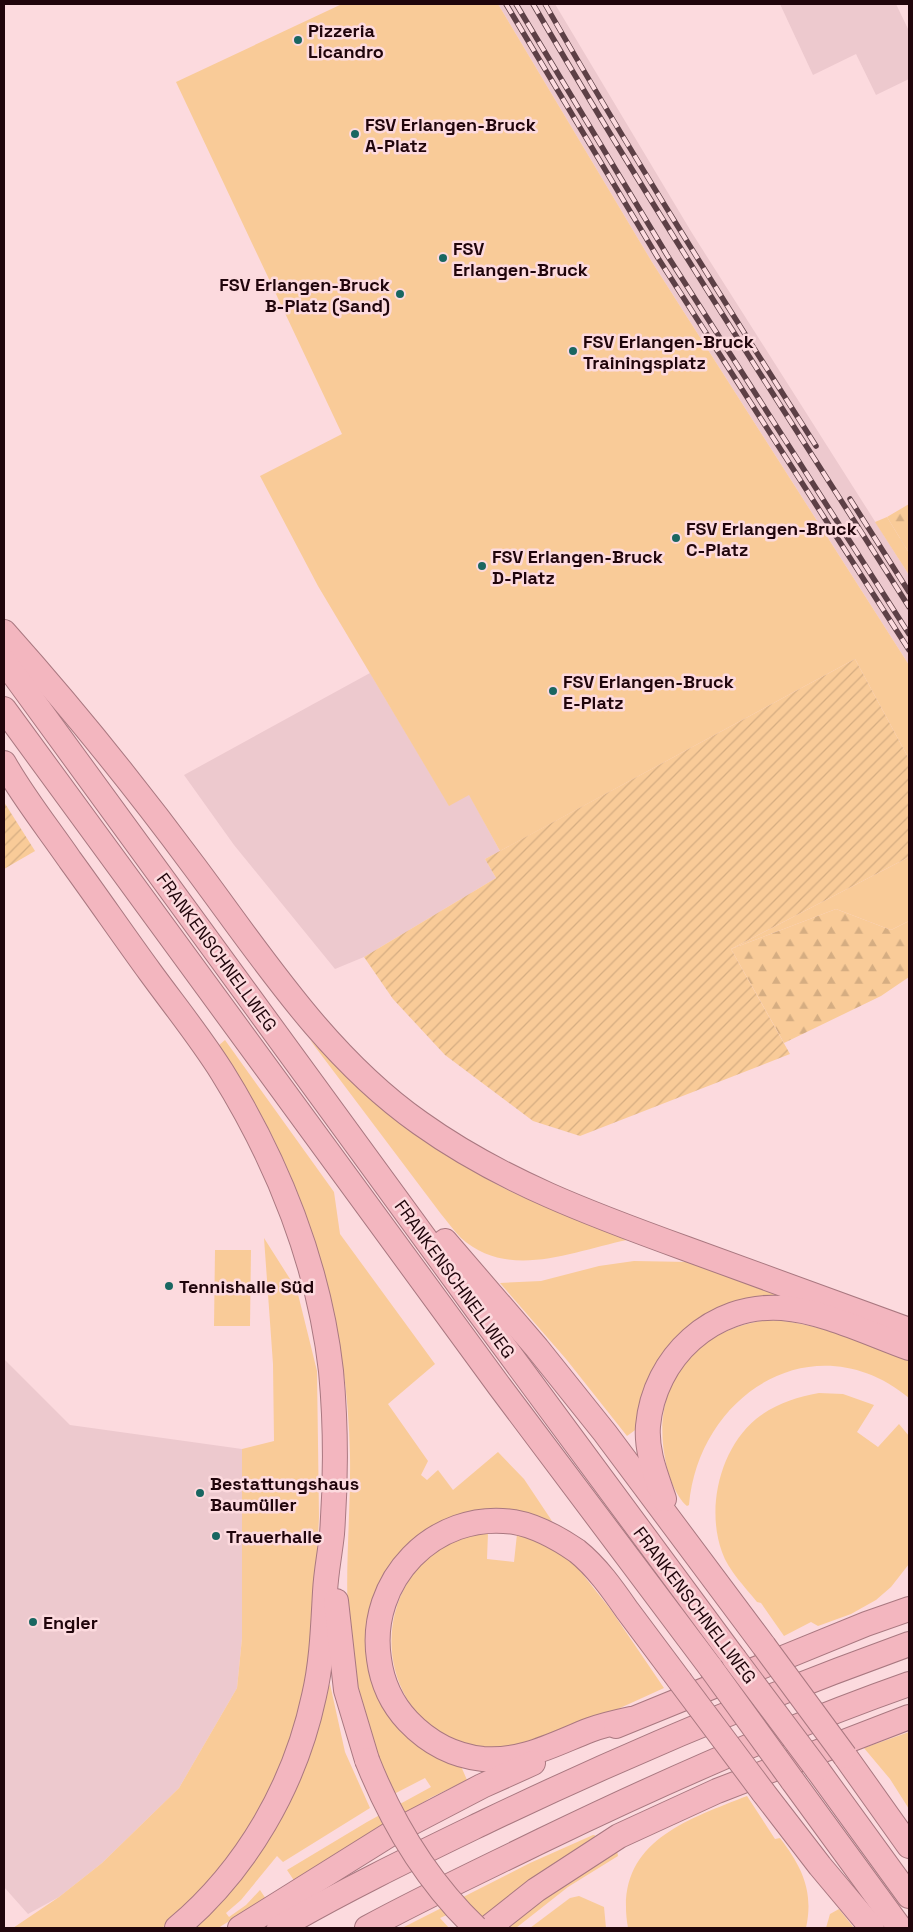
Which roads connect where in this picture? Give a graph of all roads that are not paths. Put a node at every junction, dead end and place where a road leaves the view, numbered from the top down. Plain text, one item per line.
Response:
1 (4, 632) edge
2 (4, 661) edge
3 (4, 709) edge
4 (4, 763) edge
5 (370, 1160) junction
6 (909, 1330) edge
7 (909, 1348) edge
8 (671, 1520) junction
9 (332, 1537) junction
10 (909, 1602) edge
11 (909, 1609) edge
12 (866, 1624) junction
13 (909, 1644) edge
14 (909, 1684) edge
15 (909, 1717) edge
16 (631, 1719) junction
17 (901, 1831) edge
18 (909, 1846) edge
19 (909, 1896) edge
20 (178, 1928) edge
21 (240, 1928) edge
22 (279, 1928) edge
23 (367, 1928) edge
24 (476, 1928) edge
25 (488, 1928) edge
26 (872, 1928) edge
27 (900, 1928) edge

1 - 6 highway
2 - 5 highway, FRANKENSCHNELLWEG
3 - 27 highway, FRANKENSCHNELLWEG, bridge
4 - 9 highway
5 - 8 highway
5 - 19 highway, FRANKENSCHNELLWEG, bridge
7 - 8 highway
8 - 17 highway, bridge
9 - 20 highway
9 - 24 highway, bridge
10 - 12 highway
11 - 12 highway
12 - 16 highway
13 - 22 highway
14 - 23 highway
15 - 25 highway
16 - 21 highway
16 - 26 highway, bridge
17 - 18 highway

